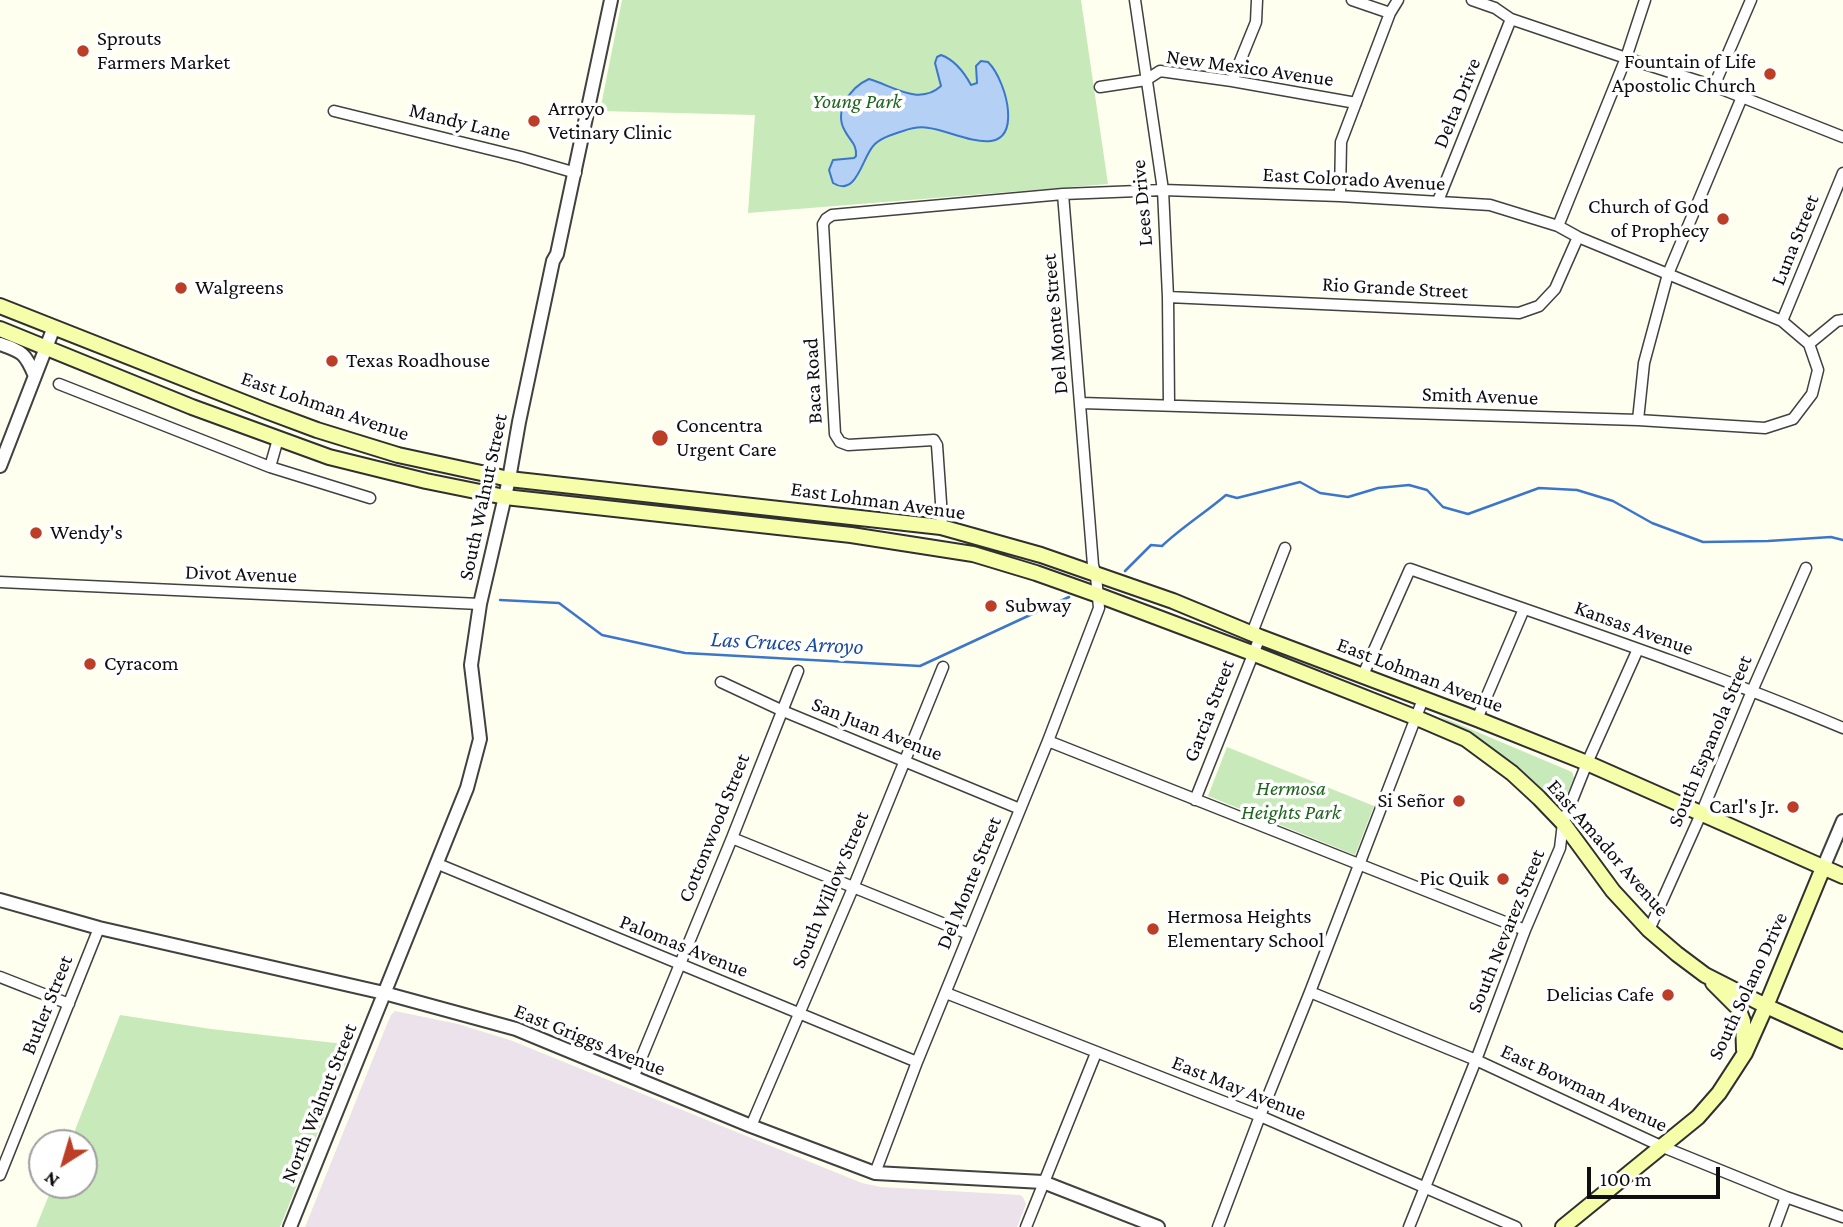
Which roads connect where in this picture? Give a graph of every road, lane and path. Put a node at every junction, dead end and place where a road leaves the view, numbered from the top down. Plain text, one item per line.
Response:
1 (611, 0) edge
2 (1135, 0) edge
3 (1257, 0) edge
4 (1352, 0) edge
5 (1398, 0) edge
6 (1472, 0) edge
7 (1645, 0) edge
8 (1751, 0) edge
9 (1496, 4) edge
10 (1390, 13) junction
11 (1511, 19) junction
12 (1626, 58) junction
13 (1146, 79) junction
14 (1233, 81) junction
15 (1714, 86) junction
16 (1100, 87) dead end
17 (1742, 97) junction
18 (1356, 103) junction
19 (334, 111) dead end
20 (1843, 137) edge
21 (576, 173) junction
22 (1843, 173) edge
23 (1163, 190) junction
24 (1063, 194) junction
25 (1340, 196) junction
26 (1438, 201) junction
27 (826, 219) joint
28 (1558, 226) junction
29 (1578, 237) junction
30 (1668, 274) junction
31 (1168, 297) junction
32 (0, 306) edge
33 (1843, 320) edge
34 (1783, 321) junction
35 (54, 327) junction
36 (0, 329) edge
37 (0, 344) edge
38 (1809, 344) junction
39 (45, 349) junction
40 (35, 376) junction
41 (59, 384) dead end
42 (1081, 403) junction
43 (1169, 405) junction
44 (288, 419) junction
45 (1638, 420) junction
46 (278, 439) junction
47 (398, 455) junction
48 (0, 466) edge
49 (270, 467) junction
50 (395, 473) junction
51 (509, 479) junction
52 (506, 497) junction
53 (370, 498) dead end
54 (941, 527) junction
55 (1285, 548) dead end
56 (1806, 568) dead end
57 (1096, 576) junction
58 (0, 582) edge
59 (1098, 602) junction
60 (480, 604) junction
61 (1524, 609) junction
62 (1256, 635) junction
63 (1638, 649) junction
64 (1252, 653) junction
65 (943, 667) dead end
66 (798, 671) dead end
67 (1363, 675) junction
68 (721, 682) dead end
69 (1752, 691) junction
70 (1423, 699) junction
71 (783, 711) junction
72 (1417, 718) junction
73 (1477, 719) junction
74 (1843, 728) edge
75 (1048, 741) junction
76 (904, 760) junction
77 (1587, 763) junction
78 (1195, 800) junction
79 (1020, 809) junction
80 (1701, 814) junction
81 (1843, 821) edge
82 (1563, 823) junction
83 (732, 838) junction
84 (438, 864) junction
85 (1359, 864) junction
86 (1824, 868) junction
87 (1843, 876) edge
88 (853, 888) junction
89 (0, 900) edge
90 (99, 928) junction
91 (1525, 930) junction
92 (1649, 930) junction
93 (969, 934) junction
94 (678, 964) junction
95 (1705, 975) junction
96 (0, 977) edge
97 (1310, 992) junction
98 (384, 993) junction
99 (946, 993) junction
100 (69, 1004) junction
101 (1766, 1006) junction
102 (798, 1013) junction
103 (1843, 1041) edge
104 (1096, 1053) junction
105 (1745, 1053) junction
106 (1476, 1060) junction
107 (917, 1062) junction
108 (633, 1078) junction
109 (1260, 1116) junction
110 (751, 1126) junction
111 (1663, 1147) junction
112 (874, 1173) junction
113 (0, 1175) edge
114 (1044, 1182) junction
115 (1425, 1187) junction
116 (1786, 1197) junction
117 (1843, 1217) edge
118 (290, 1227) edge
119 (1026, 1227) edge
120 (1158, 1227) edge
121 (1218, 1227) edge
122 (1409, 1227) edge
123 (1516, 1227) edge
124 (1563, 1227) edge
125 (1775, 1227) edge

1 - 21 street, South Walnut Street
2 - 13 street, Lees Drive
3 - 14 street
4 - 10 street
5 - 10 street
6 - 9 street
7 - 12 street
8 - 15 street
9 - 11 street
10 - 18 street
11 - 12 street
11 - 26 street, Delta Drive
12 - 15 street
12 - 28 street
13 - 14 street, New Mexico Avenue
13 - 16 street, New Mexico Avenue
13 - 23 street, Lees Drive
14 - 18 street, New Mexico Avenue
15 - 17 street
17 - 20 street
17 - 30 street
18 - 25 street
19 - 21 street, Mandy Lane
21 - 51 street, South Walnut Street
22 - 34 street, Luna Street
23 - 24 street, East Colorado Avenue
23 - 25 street, East Colorado Avenue
23 - 31 street, Lees Drive
24 - 27 street, East Colorado Avenue
24 - 42 street, Del Monte Street
25 - 26 street, East Colorado Avenue
26 - 28 street, East Colorado Avenue
27 - 54 street, Baca Road
28 - 29 street, East Colorado Avenue
29 - 30 street, East Colorado Avenue
29 - 31 street, Rio Grande Street
30 - 34 street, East Colorado Avenue
30 - 45 street
31 - 43 street, Lees Drive
32 - 35 main road, East Lohman Avenue
33 - 38 street
34 - 38 street, East Colorado Avenue
35 - 39 street
35 - 44 main road, East Lohman Avenue
36 - 39 main road, East Lohman Avenue
37 - 40 street
38 - 45 street, Smith Avenue
39 - 40 street
39 - 46 main road, East Lohman Avenue
40 - 48 street
41 - 49 street
42 - 43 street, Smith Avenue
42 - 57 street, Del Monte Street
43 - 45 street, Smith Avenue
44 - 46 main road
44 - 47 main road, East Lohman Avenue
46 - 49 street
46 - 50 main road, East Lohman Avenue
47 - 50 main road
47 - 51 main road, East Lohman Avenue
49 - 53 street
50 - 52 main road, East Lohman Avenue
51 - 52 street, South Walnut Street
51 - 54 main road, East Lohman Avenue
52 - 59 main road, East Lohman Avenue
52 - 60 street, South Walnut Street
54 - 57 main road, East Lohman Avenue
55 - 62 street, Garcia Street
56 - 69 street, South Espanola Street
57 - 59 street, Del Monte Street
57 - 62 main road, East Lohman Avenue
58 - 60 street, Divot Avenue
59 - 64 main road, East Lohman Avenue
59 - 75 street, Del Monte Street
60 - 84 street, South Walnut Street
61 - 63 street, Kansas Avenue
61 - 67 street, Kansas Avenue
61 - 73 street
62 - 64 street, Garcia Street
62 - 67 main road, East Lohman Avenue
63 - 69 street, Kansas Avenue
63 - 77 street, South Nevarez Street
64 - 72 main road, East Lohman Avenue
64 - 78 street, Garcia Street
65 - 76 street, South Willow Street
66 - 71 street, Cottonwood Street
67 - 70 main road, East Lohman Avenue
68 - 71 street, San Juan Avenue
69 - 74 street, Kansas Avenue
69 - 80 street, South Espanola Street
70 - 72 street
70 - 73 main road, East Lohman Avenue
71 - 76 street, San Juan Avenue
71 - 83 street, Cottonwood Street
72 - 82 main road, East Amador Avenue
72 - 85 street
73 - 77 main road, East Lohman Avenue
75 - 78 street
75 - 79 street, Del Monte Street
76 - 79 street, San Juan Avenue
76 - 88 street, South Willow Street
77 - 80 main road, East Lohman Avenue
77 - 82 street, South Nevarez Street
78 - 85 street
79 - 93 street, Del Monte Street
80 - 86 main road, East Lohman Avenue
80 - 92 street, South Espanola Street
81 - 86 street, South Solano Drive
82 - 91 street, South Nevarez Street
82 - 92 main road, East Amador Avenue
83 - 88 street
83 - 94 street, Cottonwood Street
84 - 94 street, Palomas Avenue
84 - 98 street, South Walnut Street
85 - 91 street
85 - 97 street
86 - 87 main road, East Lohman Avenue
86 - 101 main road, South Solano Drive
88 - 93 street
88 - 102 street, South Willow Street
89 - 90 street, East Griggs Avenue
90 - 98 street, East Griggs Avenue
90 - 100 street, Butler Street
91 - 106 street, South Nevarez Street
92 - 95 main road, East Amador Avenue
93 - 99 street, Del Monte Street
94 - 102 street, Palomas Avenue
94 - 108 street, Cottonwood Street
95 - 101 main road, East Amador Avenue
95 - 105 main road
96 - 100 street
97 - 106 street, East Bowman Avenue
97 - 109 street
98 - 108 street, East Griggs Avenue
98 - 118 street, North Walnut Street
99 - 104 street, East May Avenue
99 - 107 street, Del Monte Street
100 - 113 street, Butler Street
101 - 103 main road, East Amador Avenue
101 - 105 main road, South Solano Drive
102 - 107 street, Palomas Avenue
102 - 110 street, South Willow Street
104 - 109 street, East May Avenue
104 - 114 street
105 - 111 main road, South Solano Drive
106 - 111 street, East Bowman Avenue
106 - 115 street, South Nevarez Street
107 - 112 street, Del Monte Street
108 - 110 street, East Griggs Avenue
109 - 115 street, East May Avenue
109 - 121 street
110 - 112 street, East Griggs Avenue
111 - 116 street, East Bowman Avenue
111 - 124 main road, South Solano Drive
112 - 114 street, East Griggs Avenue
114 - 119 street
114 - 120 street, East Griggs Avenue
115 - 122 street, South Nevarez Street
115 - 123 street, East May Avenue
116 - 117 street, East Bowman Avenue
116 - 125 street

